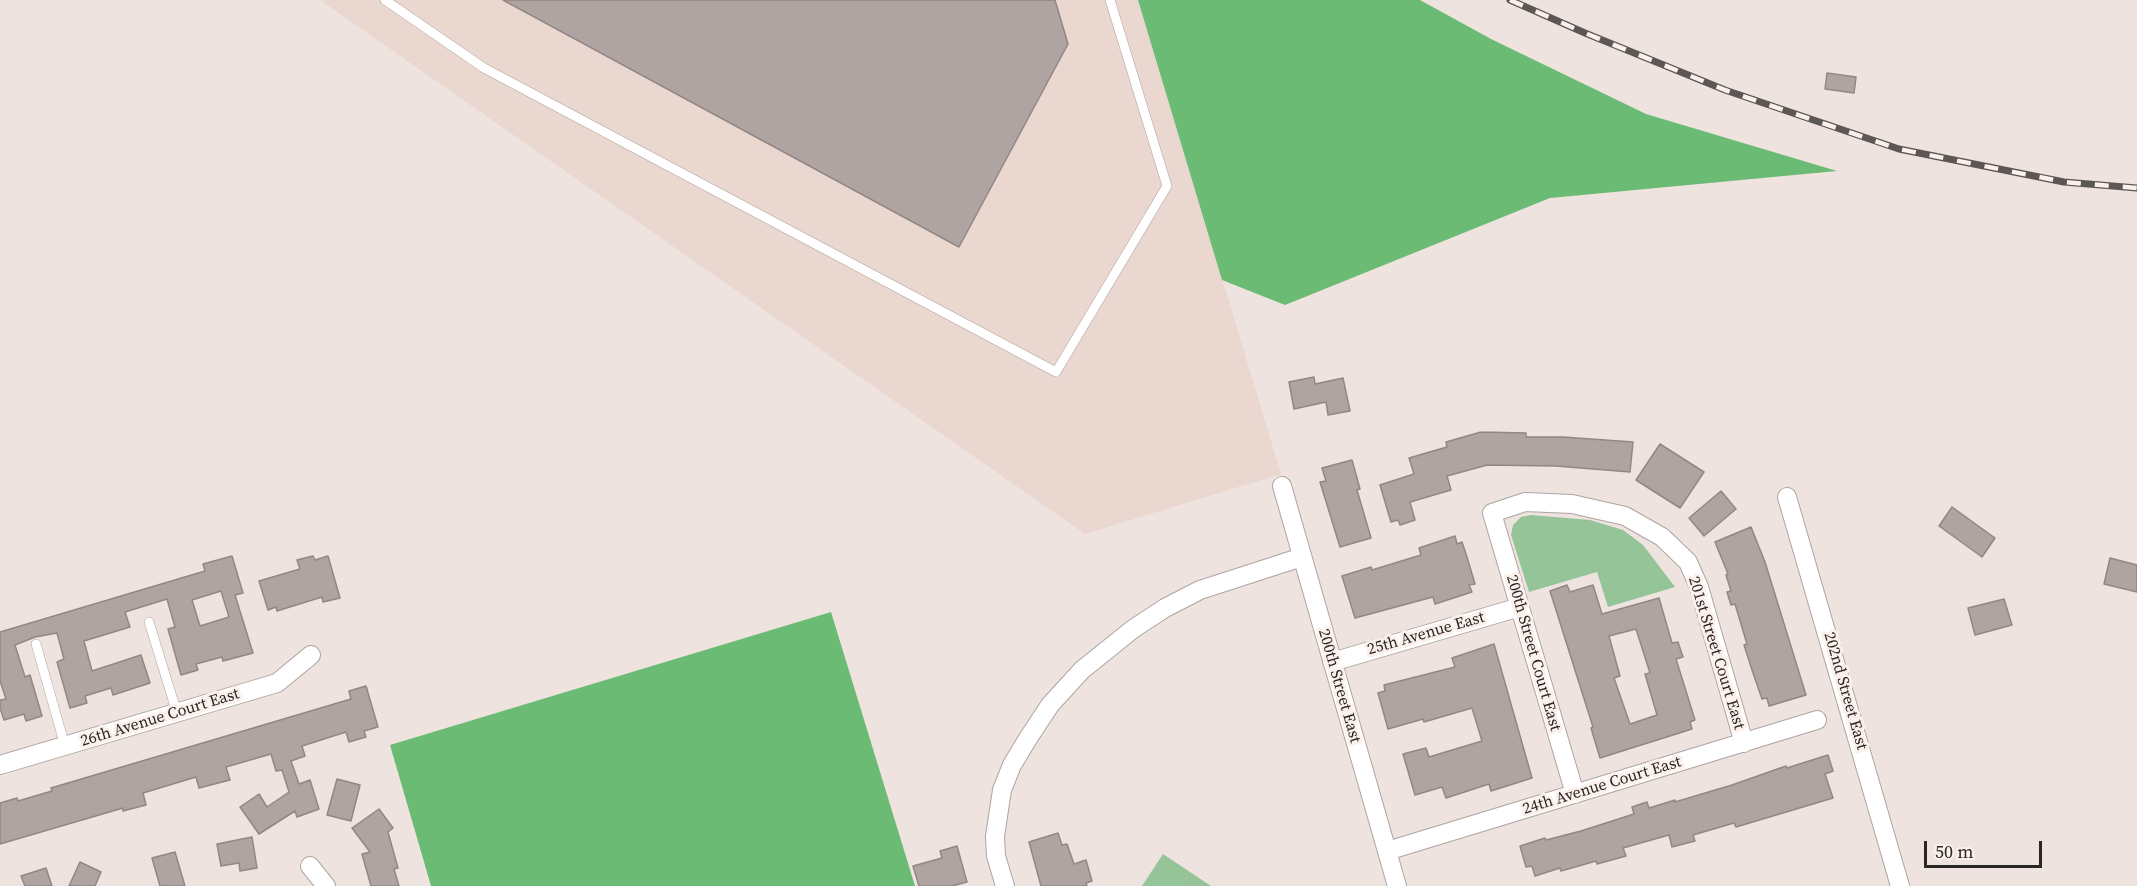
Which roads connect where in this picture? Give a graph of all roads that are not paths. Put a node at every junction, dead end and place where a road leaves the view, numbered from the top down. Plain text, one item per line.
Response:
1 (384, 0) edge
2 (1110, 0) edge
3 (1282, 486) dead end
4 (1787, 497) dead end
5 (1492, 513) joint
6 (1302, 557) junction
7 (1520, 607) junction
8 (149, 622) dead end
9 (36, 644) dead end
10 (311, 656) dead end
11 (1332, 662) junction
12 (177, 713) junction
13 (1817, 720) dead end
14 (1744, 743) junction
15 (65, 746) junction
16 (0, 765) edge
17 (1575, 794) junction
18 (1387, 851) junction
19 (310, 866) dead end
20 (326, 886) edge
21 (1005, 886) edge
22 (1397, 886) edge
23 (1900, 886) edge

1 - 2 lane
3 - 6 street, 200th Street East
4 - 23 street, 202nd Street East
5 - 7 street, 200th Street Court East
5 - 14 street, 201st Street Court East
6 - 11 street, 200th Street East
6 - 21 street
7 - 11 street, 25th Avenue East
7 - 17 street, 200th Street Court East
8 - 12 lane
9 - 15 lane
10 - 12 street, 26th Avenue Court East
11 - 18 street, 200th Street East
12 - 15 street, 26th Avenue Court East
13 - 14 street, 24th Avenue Court East
14 - 17 street, 24th Avenue Court East
15 - 16 street, 26th Avenue Court East
17 - 18 street, 24th Avenue Court East
18 - 22 street, 200th Street East
19 - 20 street

